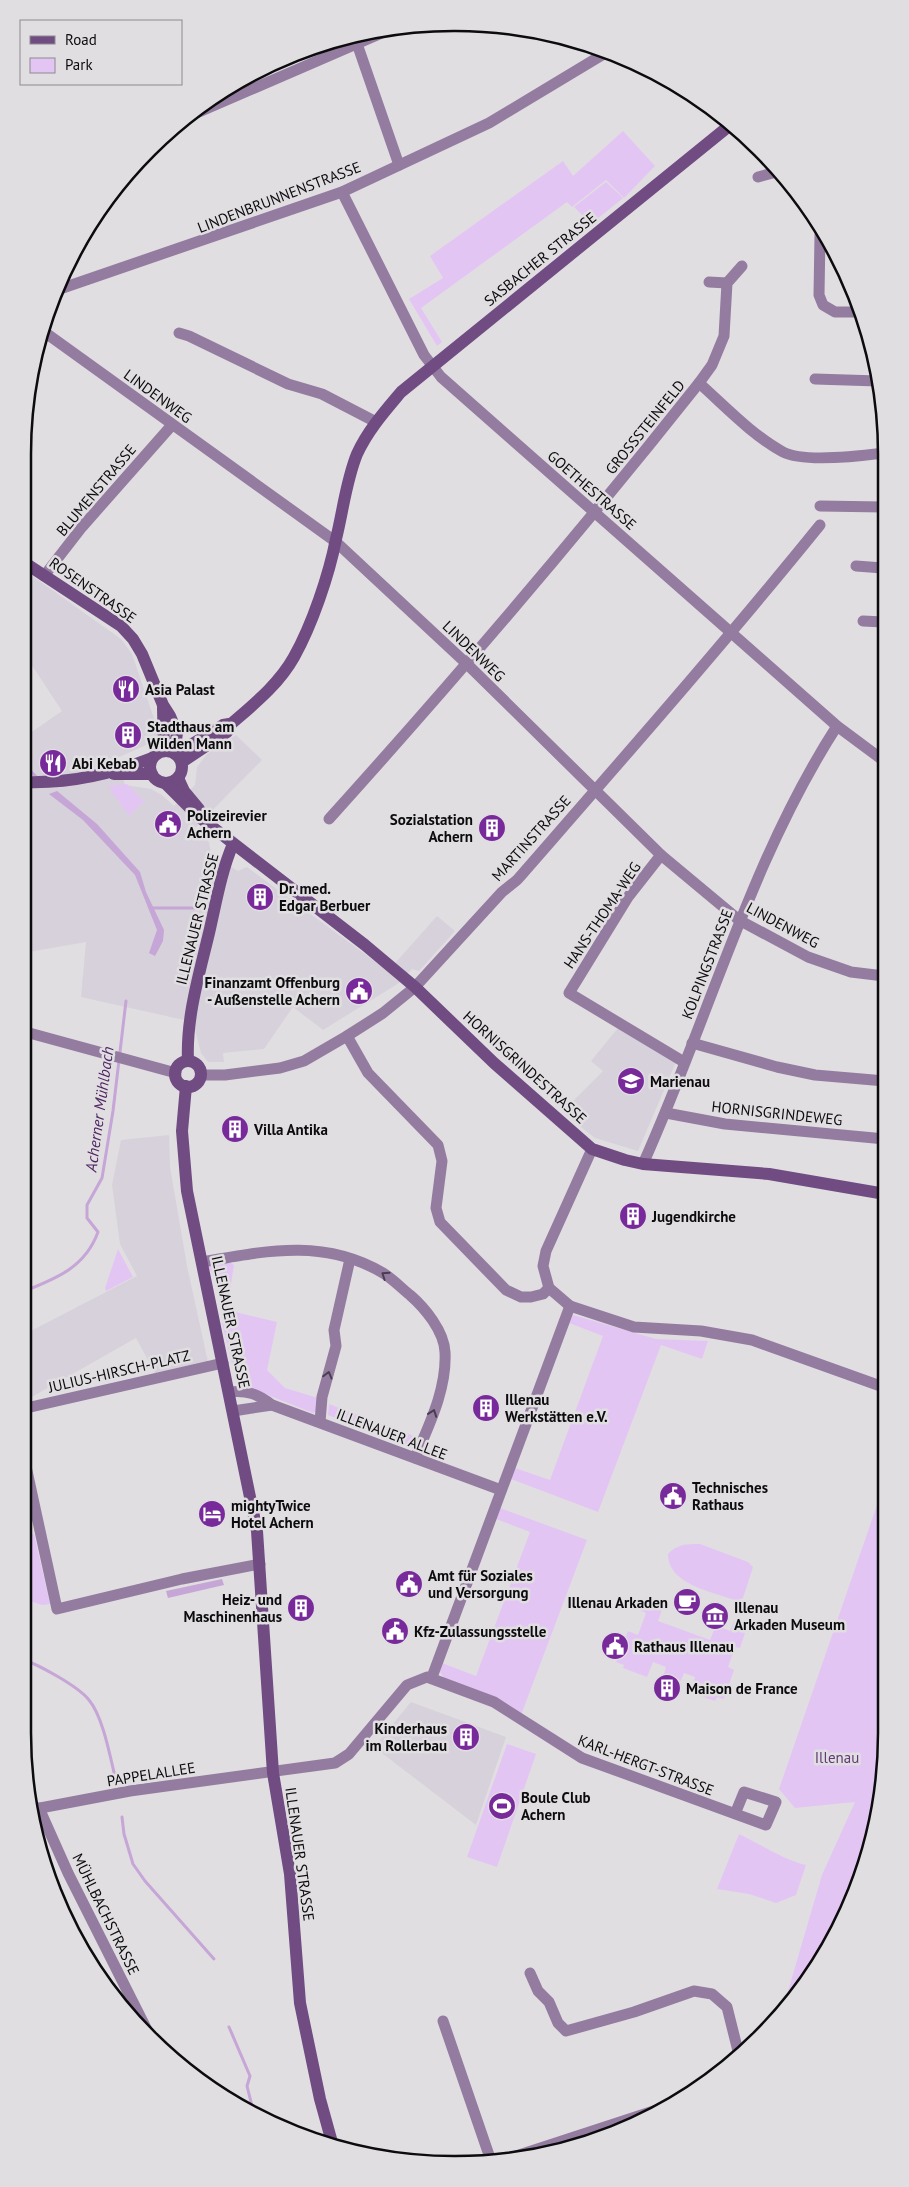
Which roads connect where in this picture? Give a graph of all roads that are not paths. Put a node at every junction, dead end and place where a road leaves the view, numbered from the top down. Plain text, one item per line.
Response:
1 (357, 43) edge
2 (339, 48) edge
3 (599, 57) edge
4 (222, 101) edge
5 (725, 129) edge
6 (399, 164) junction
7 (772, 174) edge
8 (758, 177) dead end
9 (342, 192) junction
10 (820, 241) edge
11 (742, 266) dead end
12 (710, 282) dead end
13 (726, 283) junction
14 (66, 287) edge
15 (853, 312) edge
16 (179, 333) dead end
17 (49, 335) edge
18 (434, 366) junction
19 (815, 379) dead end
20 (871, 381) edge
21 (699, 384) junction
22 (376, 422) junction
23 (172, 425) junction
24 (878, 454) edge
25 (820, 506) dead end
26 (878, 507) edge
27 (596, 514) junction
28 (820, 525) dead end
29 (336, 542) junction
30 (856, 566) dead end
31 (31, 567) edge
32 (878, 568) edge
33 (44, 576) junction
34 (863, 621) dead end
35 (878, 622) edge
36 (732, 633) junction
37 (467, 664) junction
38 (163, 706) junction
39 (231, 724) junction
40 (837, 726) junction
41 (177, 733) junction
42 (197, 741) junction
43 (174, 755) junction
44 (878, 757) edge
45 (152, 758) junction
46 (102, 774) junction
47 (152, 774) junction
48 (178, 778) junction
49 (31, 782) edge
50 (165, 783) junction
51 (596, 790) junction
52 (329, 819) dead end
53 (206, 821) junction
54 (233, 844) junction
55 (661, 855) junction
56 (739, 920) junction
57 (878, 975) edge
58 (415, 987) junction
59 (31, 1033) edge
60 (347, 1036) junction
61 (692, 1044) junction
62 (188, 1061) junction
63 (684, 1062) junction
64 (176, 1073) junction
65 (201, 1075) junction
66 (878, 1081) edge
67 (186, 1086) junction
68 (666, 1113) junction
69 (878, 1138) edge
70 (592, 1148) junction
71 (643, 1164) junction
72 (878, 1193) edge
73 (350, 1259) junction
74 (202, 1262) junction
75 (549, 1288) junction
76 (570, 1306) junction
77 (223, 1363) junction
78 (878, 1385) edge
79 (229, 1392) junction
80 (272, 1405) junction
81 (31, 1406) edge
82 (233, 1411) junction
83 (320, 1422) junction
84 (415, 1458) junction
85 (31, 1489) edge
86 (501, 1490) junction
87 (260, 1564) junction
88 (432, 1677) junction
89 (273, 1772) junction
90 (38, 1809) edge
91 (39, 1812) edge
92 (735, 1814) dead end
93 (530, 1973) dead end
94 (140, 2016) edge
95 (443, 2021) dead end
96 (737, 2048) edge
97 (612, 2125) edge
98 (330, 2137) edge
99 (560, 2142) edge
100 (489, 2154) edge

1 - 6 street
2 - 4 street
3 - 6 street, LINDENBRUNNENSTRASSE
5 - 18 main road, SASBACHER STRASSE
6 - 9 street, LINDENBRUNNENSTRASSE
7 - 8 street
9 - 14 street, LINDENBRUNNENSTRASSE
9 - 18 street, GOETHESTRASSE
10 - 15 street
11 - 13 street
12 - 13 street
13 - 21 street, GROSSSTEINFELD
16 - 22 street
17 - 23 street, LINDENWEG
18 - 22 main road, SASBACHER STRASSE
18 - 27 street, GOETHESTRASSE
19 - 20 street
21 - 24 street, GROSSSTEINFELD
21 - 27 street, GROSSSTEINFELD
22 - 29 main road, SASBACHER STRASSE
23 - 29 street, LINDENWEG
23 - 33 street, BLUMENSTRASSE
25 - 26 street
27 - 36 street, GOETHESTRASSE
27 - 37 street, GROSSSTEINFELD
28 - 36 street, MARTINSTRASSE
29 - 37 street, LINDENWEG
29 - 39 main road, SASBACHER STRASSE
30 - 32 street
31 - 33 main road, ROSENSTRASSE
33 - 38 main road, ROSENSTRASSE
34 - 35 street
36 - 40 street, GOETHESTRASSE
36 - 51 street, MARTINSTRASSE
37 - 51 street, LINDENWEG
37 - 52 street, GROSSSTEINFELD
38 - 41 main road, ROSENSTRASSE
38 - 43 main road, ROSENSTRASSE
39 - 42 main road, SASBACHER STRASSE
39 - 43 main road, SASBACHER STRASSE
40 - 44 street, GOETHESTRASSE
40 - 56 street, KOLPINGSTRASSE
41 - 42 main road
41 - 43 main road
42 - 43 main road, SASBACHER STRASSE
43 - 45 main road
43 - 48 main road
45 - 46 main road
45 - 47 main road
46 - 47 main road
46 - 49 main road
47 - 50 main road
48 - 50 main road
48 - 53 main road, HORNISGRINDESTRASSE
50 - 53 main road, HORNISGRINDESTRASSE
51 - 55 street, LINDENWEG
51 - 58 street, MARTINSTRASSE
53 - 54 main road, HORNISGRINDESTRASSE
54 - 58 main road, HORNISGRINDESTRASSE
54 - 62 main road, ILLENAUER STRASSE
55 - 56 street, LINDENWEG
55 - 63 street, HANS-THOMA-WEG
56 - 57 street, LINDENWEG
56 - 61 street, KOLPINGSTRASSE
58 - 60 street, MARTINSTRASSE
58 - 70 main road, HORNISGRINDESTRASSE
59 - 64 street
60 - 65 street, MARTINSTRASSE
60 - 75 street
61 - 63 street, KOLPINGSTRASSE
61 - 66 street
62 - 64 main road
62 - 65 main road
63 - 68 street, KOLPINGSTRASSE
64 - 67 main road
65 - 67 main road
67 - 74 main road, ILLENAUER STRASSE
68 - 69 street, HORNISGRINDEWEG
68 - 71 street, KOLPINGSTRASSE
70 - 71 main road, HORNISGRINDESTRASSE
70 - 75 street
71 - 72 main road, HORNISGRINDESTRASSE
73 - 74 street
83 -> 73 street
84 -> 73 street
74 - 77 main road, ILLENAUER STRASSE
75 - 76 street
76 - 78 street
76 - 86 street
77 - 79 main road, ILLENAUER STRASSE
77 - 81 street, JULIUS-HIRSCH-PLATZ
79 - 80 street, ILLENAUER ALLEE
79 - 82 main road, ILLENAUER STRASSE
80 - 82 street, ILLENAUER ALLEE
80 - 83 street, ILLENAUER ALLEE
82 - 87 main road, ILLENAUER STRASSE
83 - 84 street, ILLENAUER ALLEE
84 - 86 street, ILLENAUER ALLEE
85 - 87 street
86 - 88 street
87 - 89 main road, ILLENAUER STRASSE
88 - 89 street
88 - 92 street, KARL-HERGT-STRASSE
89 - 90 street, PAPPELALLEE
89 - 98 main road, ILLENAUER STRASSE
91 - 94 street, MÜHLBACHSTRASSE
93 - 96 street
95 - 100 street
97 - 99 street

